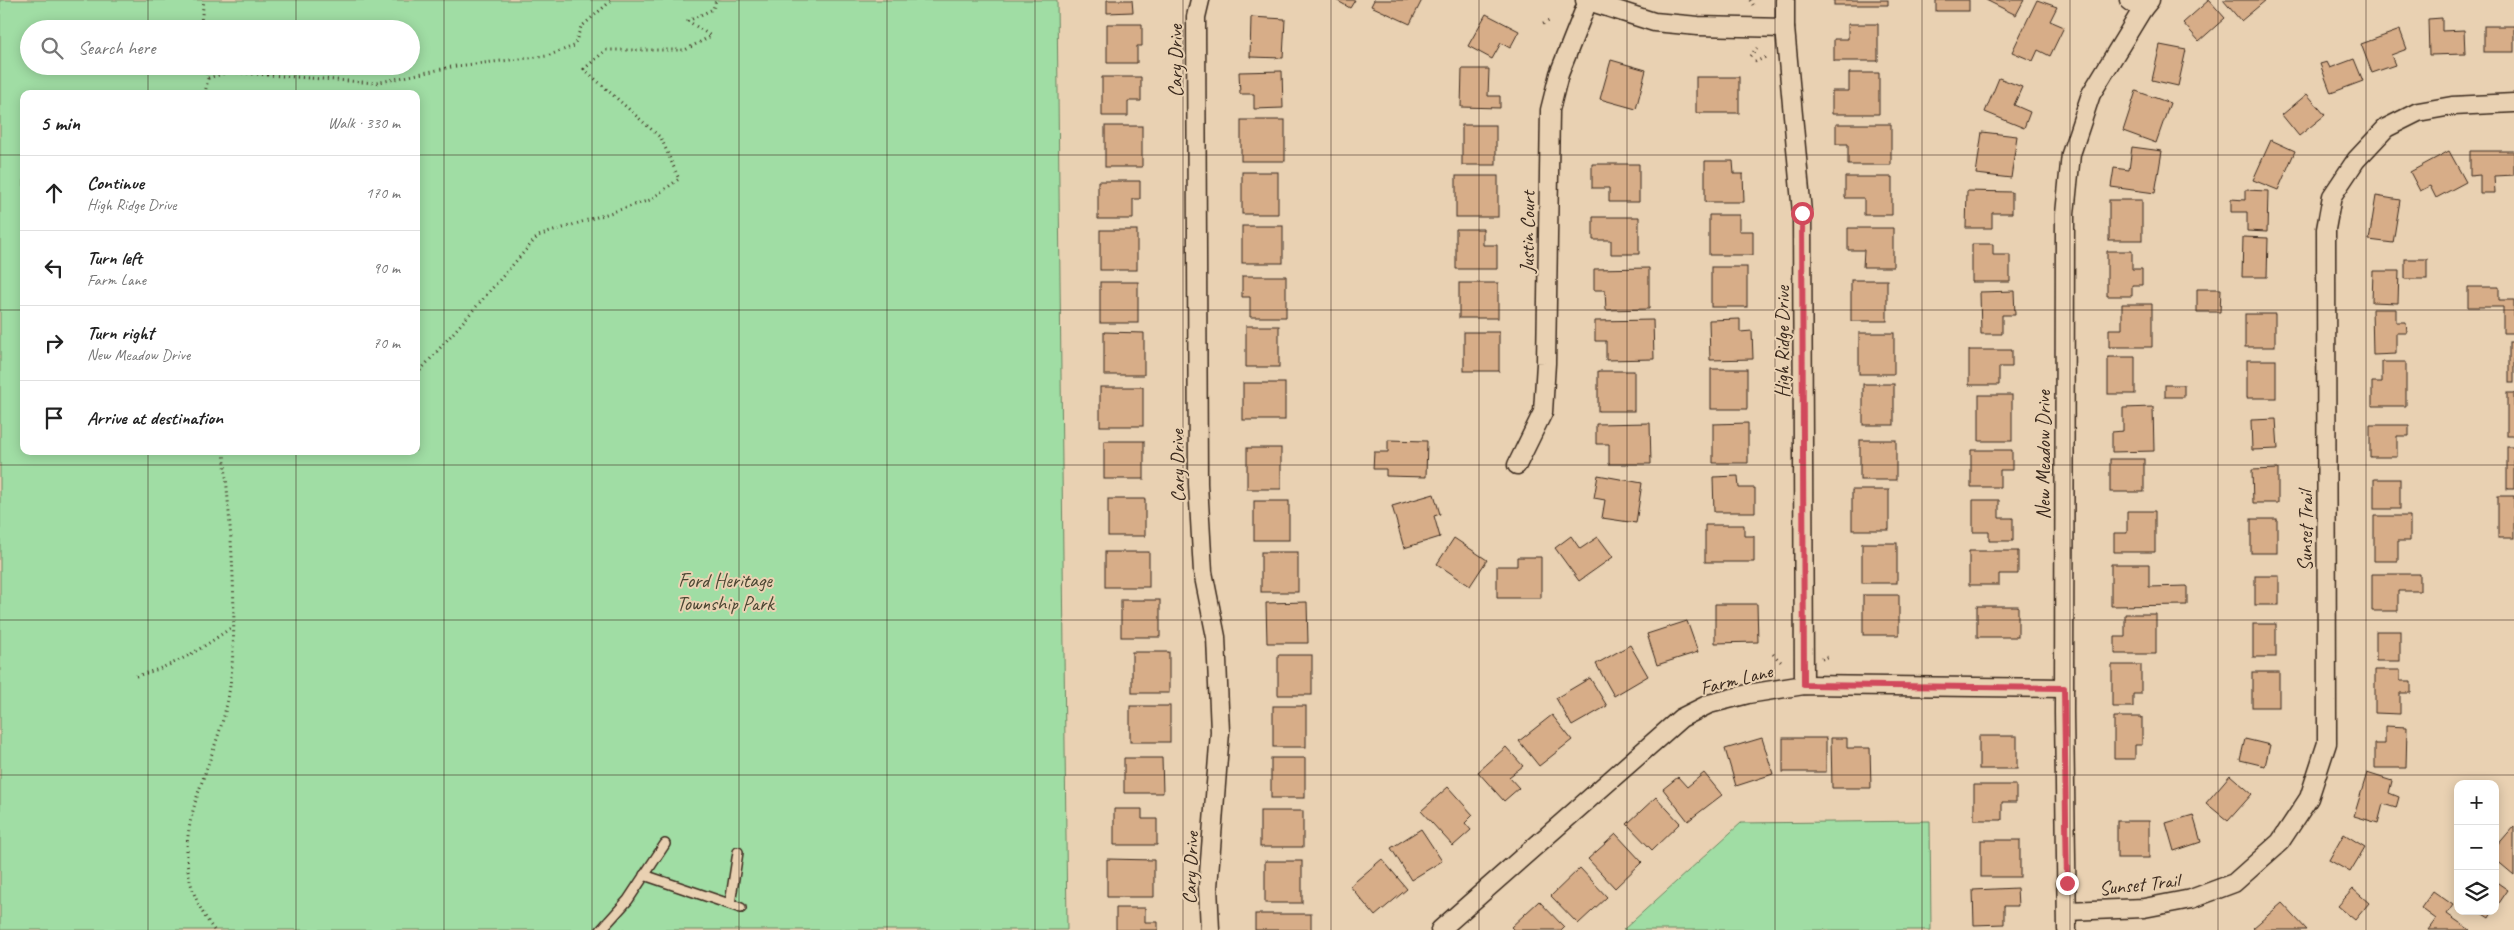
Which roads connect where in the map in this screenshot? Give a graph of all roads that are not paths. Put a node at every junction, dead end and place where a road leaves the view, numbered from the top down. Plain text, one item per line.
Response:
1 (1200, 0) edge
2 (1785, 0) edge
3 (1587, 1) edge
4 (2140, 3) edge
5 (1785, 28) junction
6 (2514, 103) edge
7 (1518, 466) dead end
8 (1804, 685) junction
9 (2064, 688) junction
10 (665, 844) dead end
11 (738, 852) dead end
12 (644, 875) junction
13 (730, 904) junction
14 (741, 908) dead end
15 (2067, 911) junction
16 (601, 930) edge
17 (1210, 930) edge
18 (1440, 930) edge
19 (2067, 930) edge

1 - 17 street, Cary Drive
2 - 5 street, High Ridge Drive
3 - 5 street
3 - 7 street, Justin Court
4 - 9 street, New Meadow Drive
5 - 8 street, High Ridge Drive
6 - 15 street, Sunset Trail
8 - 9 street, Farm Lane
8 - 18 street, Farm Lane
9 - 15 street, New Meadow Drive
10 - 12 lane
11 - 13 lane
12 - 13 lane
12 - 16 lane
13 - 14 lane
15 - 19 street, New Meadow Drive

